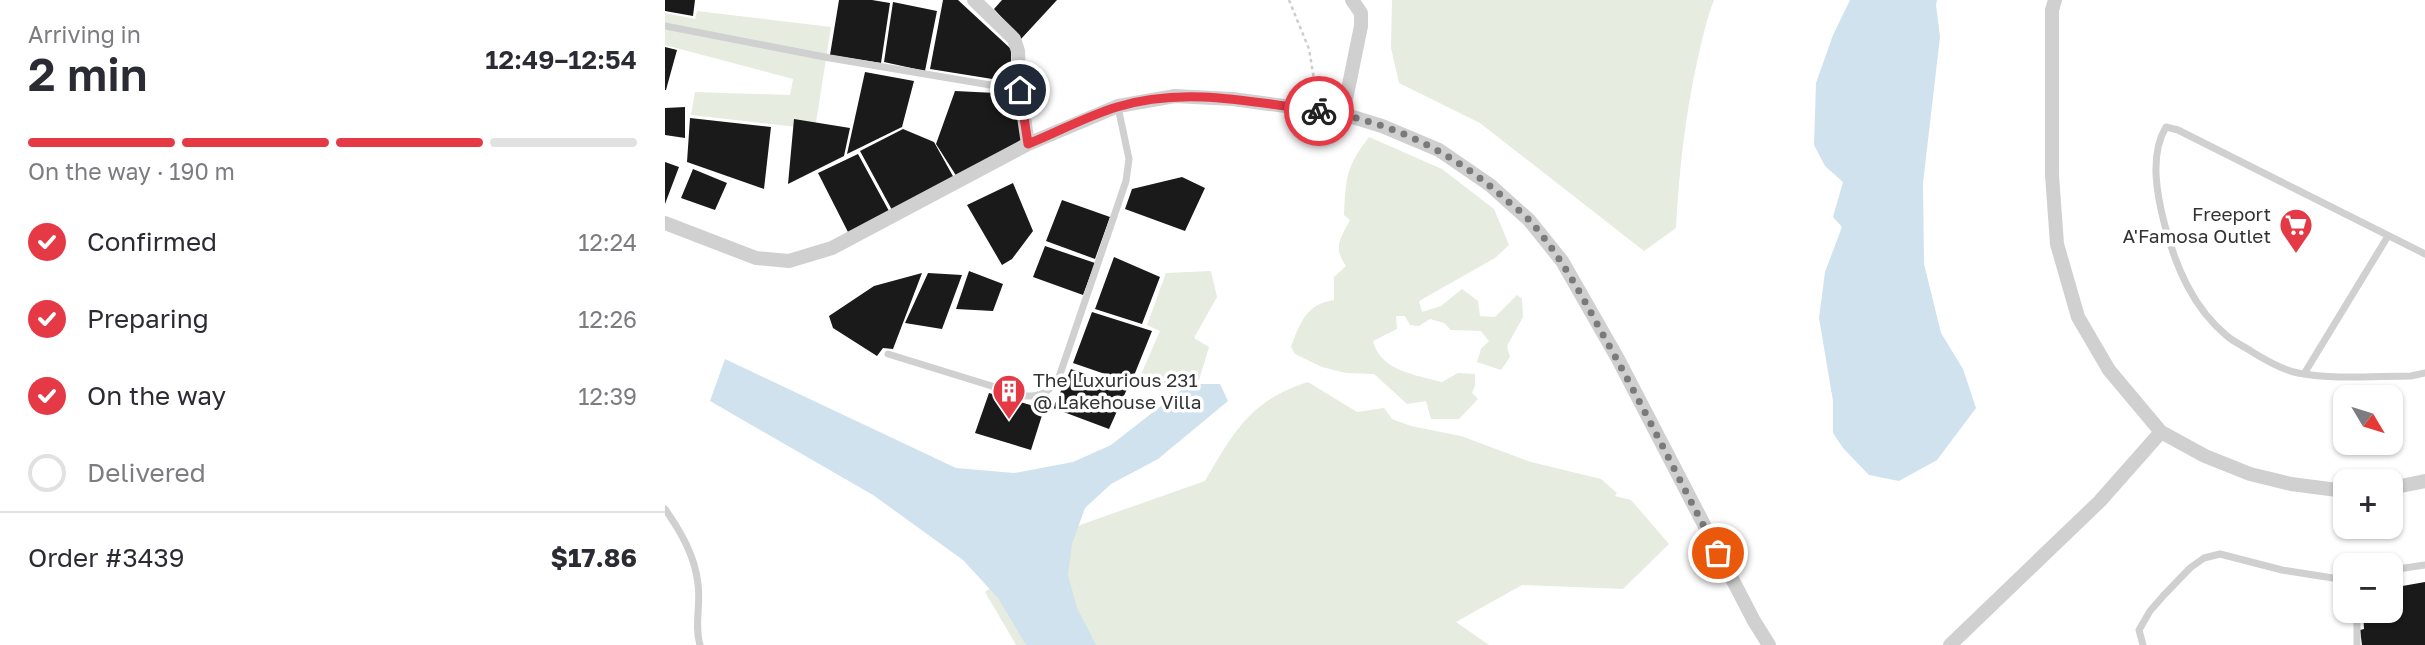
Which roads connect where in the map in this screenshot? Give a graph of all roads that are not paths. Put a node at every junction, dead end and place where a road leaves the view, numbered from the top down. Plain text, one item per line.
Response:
1 (974, 0) edge
2 (1352, 0) edge
3 (2055, 0) edge
4 (665, 26) edge
5 (1020, 90) junction
6 (1118, 106) junction
7 (1343, 114) junction
8 (1028, 144) junction
9 (665, 224) edge
10 (2388, 236) junction
11 (2425, 254) edge
12 (888, 354) dead end
13 (2425, 373) edge
14 (2304, 374) junction
15 (2161, 432) junction
16 (2425, 481) edge
17 (2403, 486) edge
18 (2333, 489) edge
19 (665, 509) edge
20 (2425, 565) edge
21 (2403, 568) edge
22 (2333, 578) edge
23 (2357, 623) edge
24 (700, 645) edge
25 (1769, 645) edge
26 (1950, 645) edge
27 (2143, 645) edge
28 (2357, 645) edge

1 - 5 street
2 - 7 street
3 - 15 street
4 - 5 lane
5 - 8 street
6 - 7 street
6 - 8 street
6 - 12 lane
7 - 25 street
8 - 9 street
10 - 11 lane
10 - 14 lane
10 - 14 lane
13 - 14 lane
15 - 18 street
15 - 26 street
16 - 17 street
19 - 24 lane
20 - 21 lane
22 - 27 lane
23 - 28 lane

